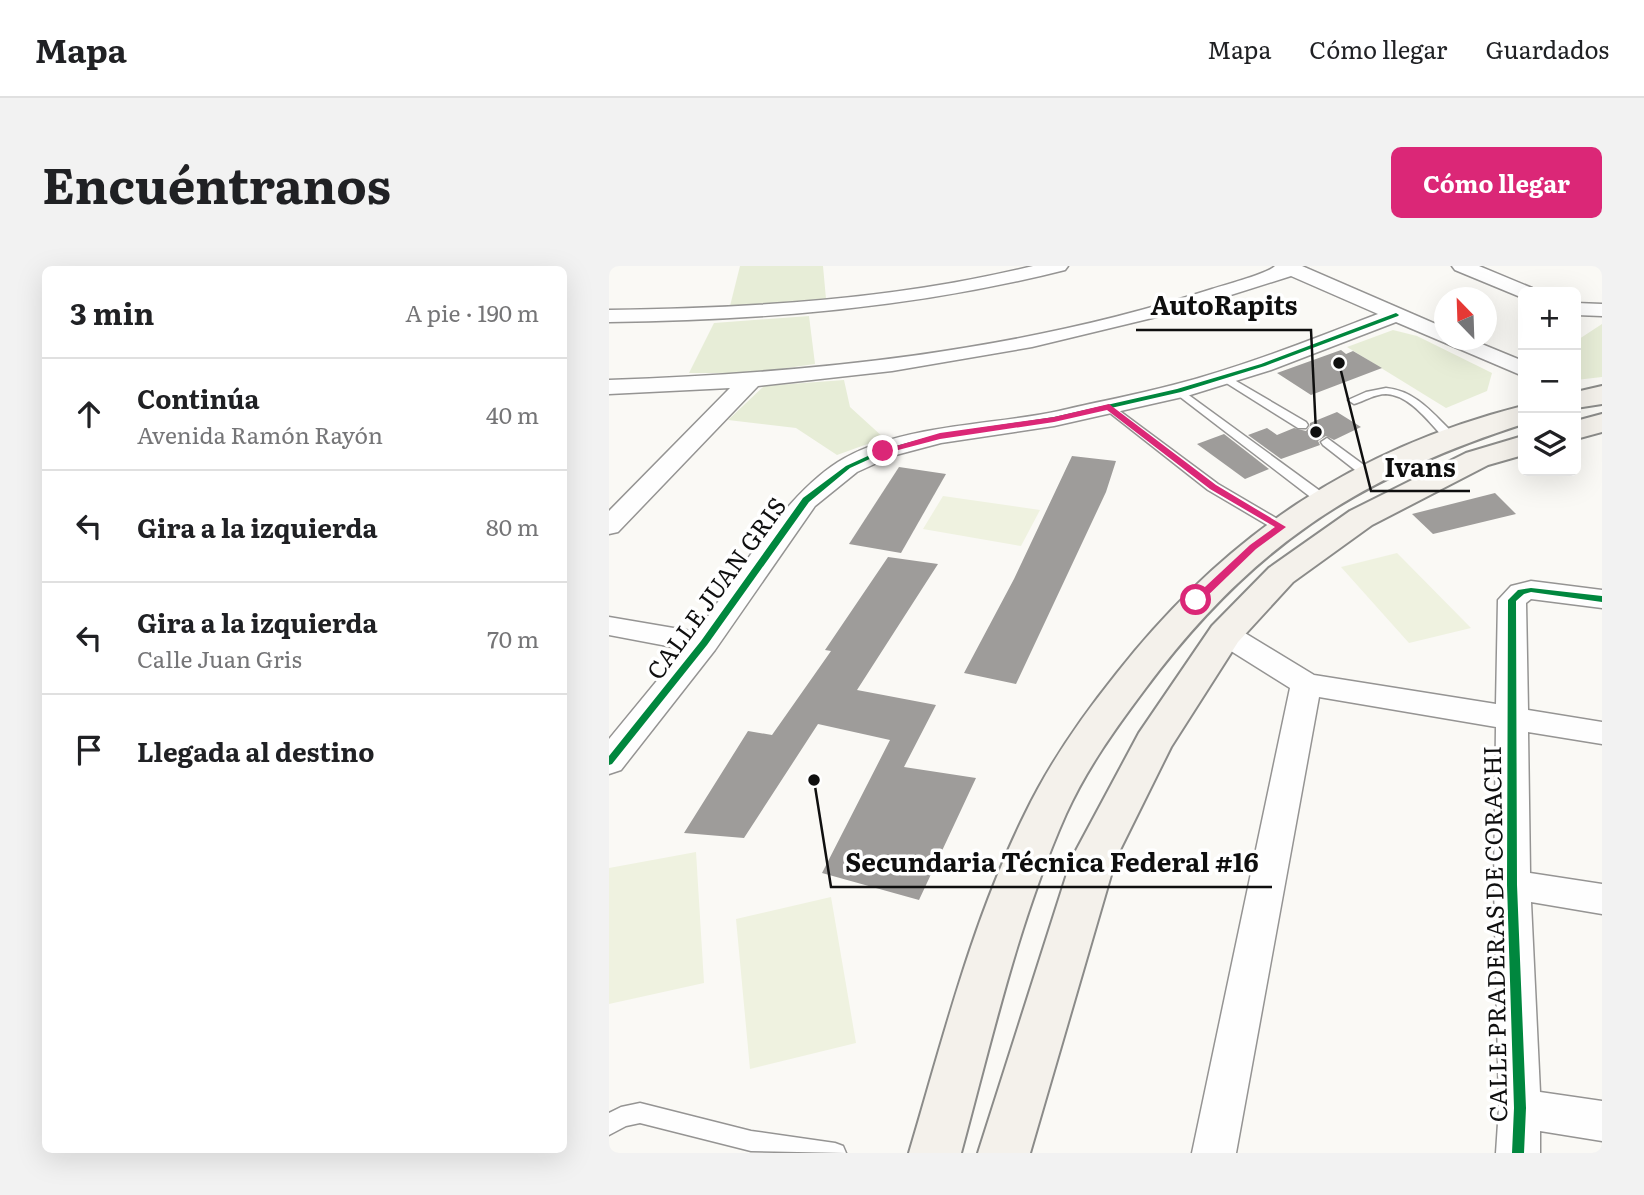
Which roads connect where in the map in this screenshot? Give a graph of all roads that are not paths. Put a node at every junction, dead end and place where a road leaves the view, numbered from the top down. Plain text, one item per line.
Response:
1 (1058, 266) edge
2 (1462, 266) edge
3 (1288, 268) edge
4 (1518, 289) edge
5 (1581, 309) edge
6 (1602, 310) edge
7 (1396, 315) junction
8 (609, 316) edge
9 (1434, 332) edge
10 (1478, 350) edge
11 (1518, 367) edge
12 (1224, 377) junction
13 (750, 381) junction
14 (609, 387) edge
15 (1179, 391) junction
16 (1354, 400) dead end
17 (1109, 407) junction
18 (1518, 417) edge
19 (1602, 423) edge
20 (1302, 425) dead end
21 (1581, 429) edge
22 (1451, 438) junction
23 (1327, 442) dead end
24 (1518, 447) edge
25 (1368, 474) junction
26 (1322, 499) junction
27 (609, 526) edge
28 (1281, 527) junction
29 (1602, 599) edge
30 (609, 626) edge
31 (1225, 634) junction
32 (704, 643) junction
33 (1306, 684) junction
34 (1512, 718) junction
35 (1602, 733) edge
36 (609, 762) edge
37 (1512, 884) junction
38 (1602, 899) edge
39 (1520, 1108) junction
40 (1602, 1121) edge
41 (609, 1125) edge
42 (749, 1147) edge
43 (835, 1153) edge
44 (935, 1153) edge
45 (1004, 1153) edge
46 (1214, 1153) edge
47 (1518, 1153) edge

1 - 8 street
2 - 4 street
3 - 7 street
3 - 13 street
5 - 6 street
7 - 9 street
7 - 12 street, CALLE JUAN GRIS
10 - 11 street
12 - 15 street, CALLE JUAN GRIS
12 - 20 lane
13 - 14 street
13 - 27 street
15 - 17 street, CALLE JUAN GRIS
15 - 26 lane
16 - 22 lane
17 - 28 lane
17 - 32 street, CALLE JUAN GRIS
18 - 22 main road
19 - 21 main road
22 - 25 main road
23 - 25 lane
24 - 31 main road
25 - 26 main road
26 - 28 main road
28 - 44 main road
29 - 34 street, CALLE PRADERAS DE CORACHI
30 - 32 street
31 - 33 street
31 - 45 main road
32 - 36 street, CALLE JUAN GRIS
33 - 34 street
33 - 46 street
34 - 35 street
34 - 37 street, CALLE PRADERAS DE CORACHI
37 - 38 street
37 - 39 street, CALLE PRADERAS DE CORACHI
39 - 40 street
39 - 47 street, CALLE PRADERAS DE CORACHI
41 - 42 lane
42 - 43 lane

